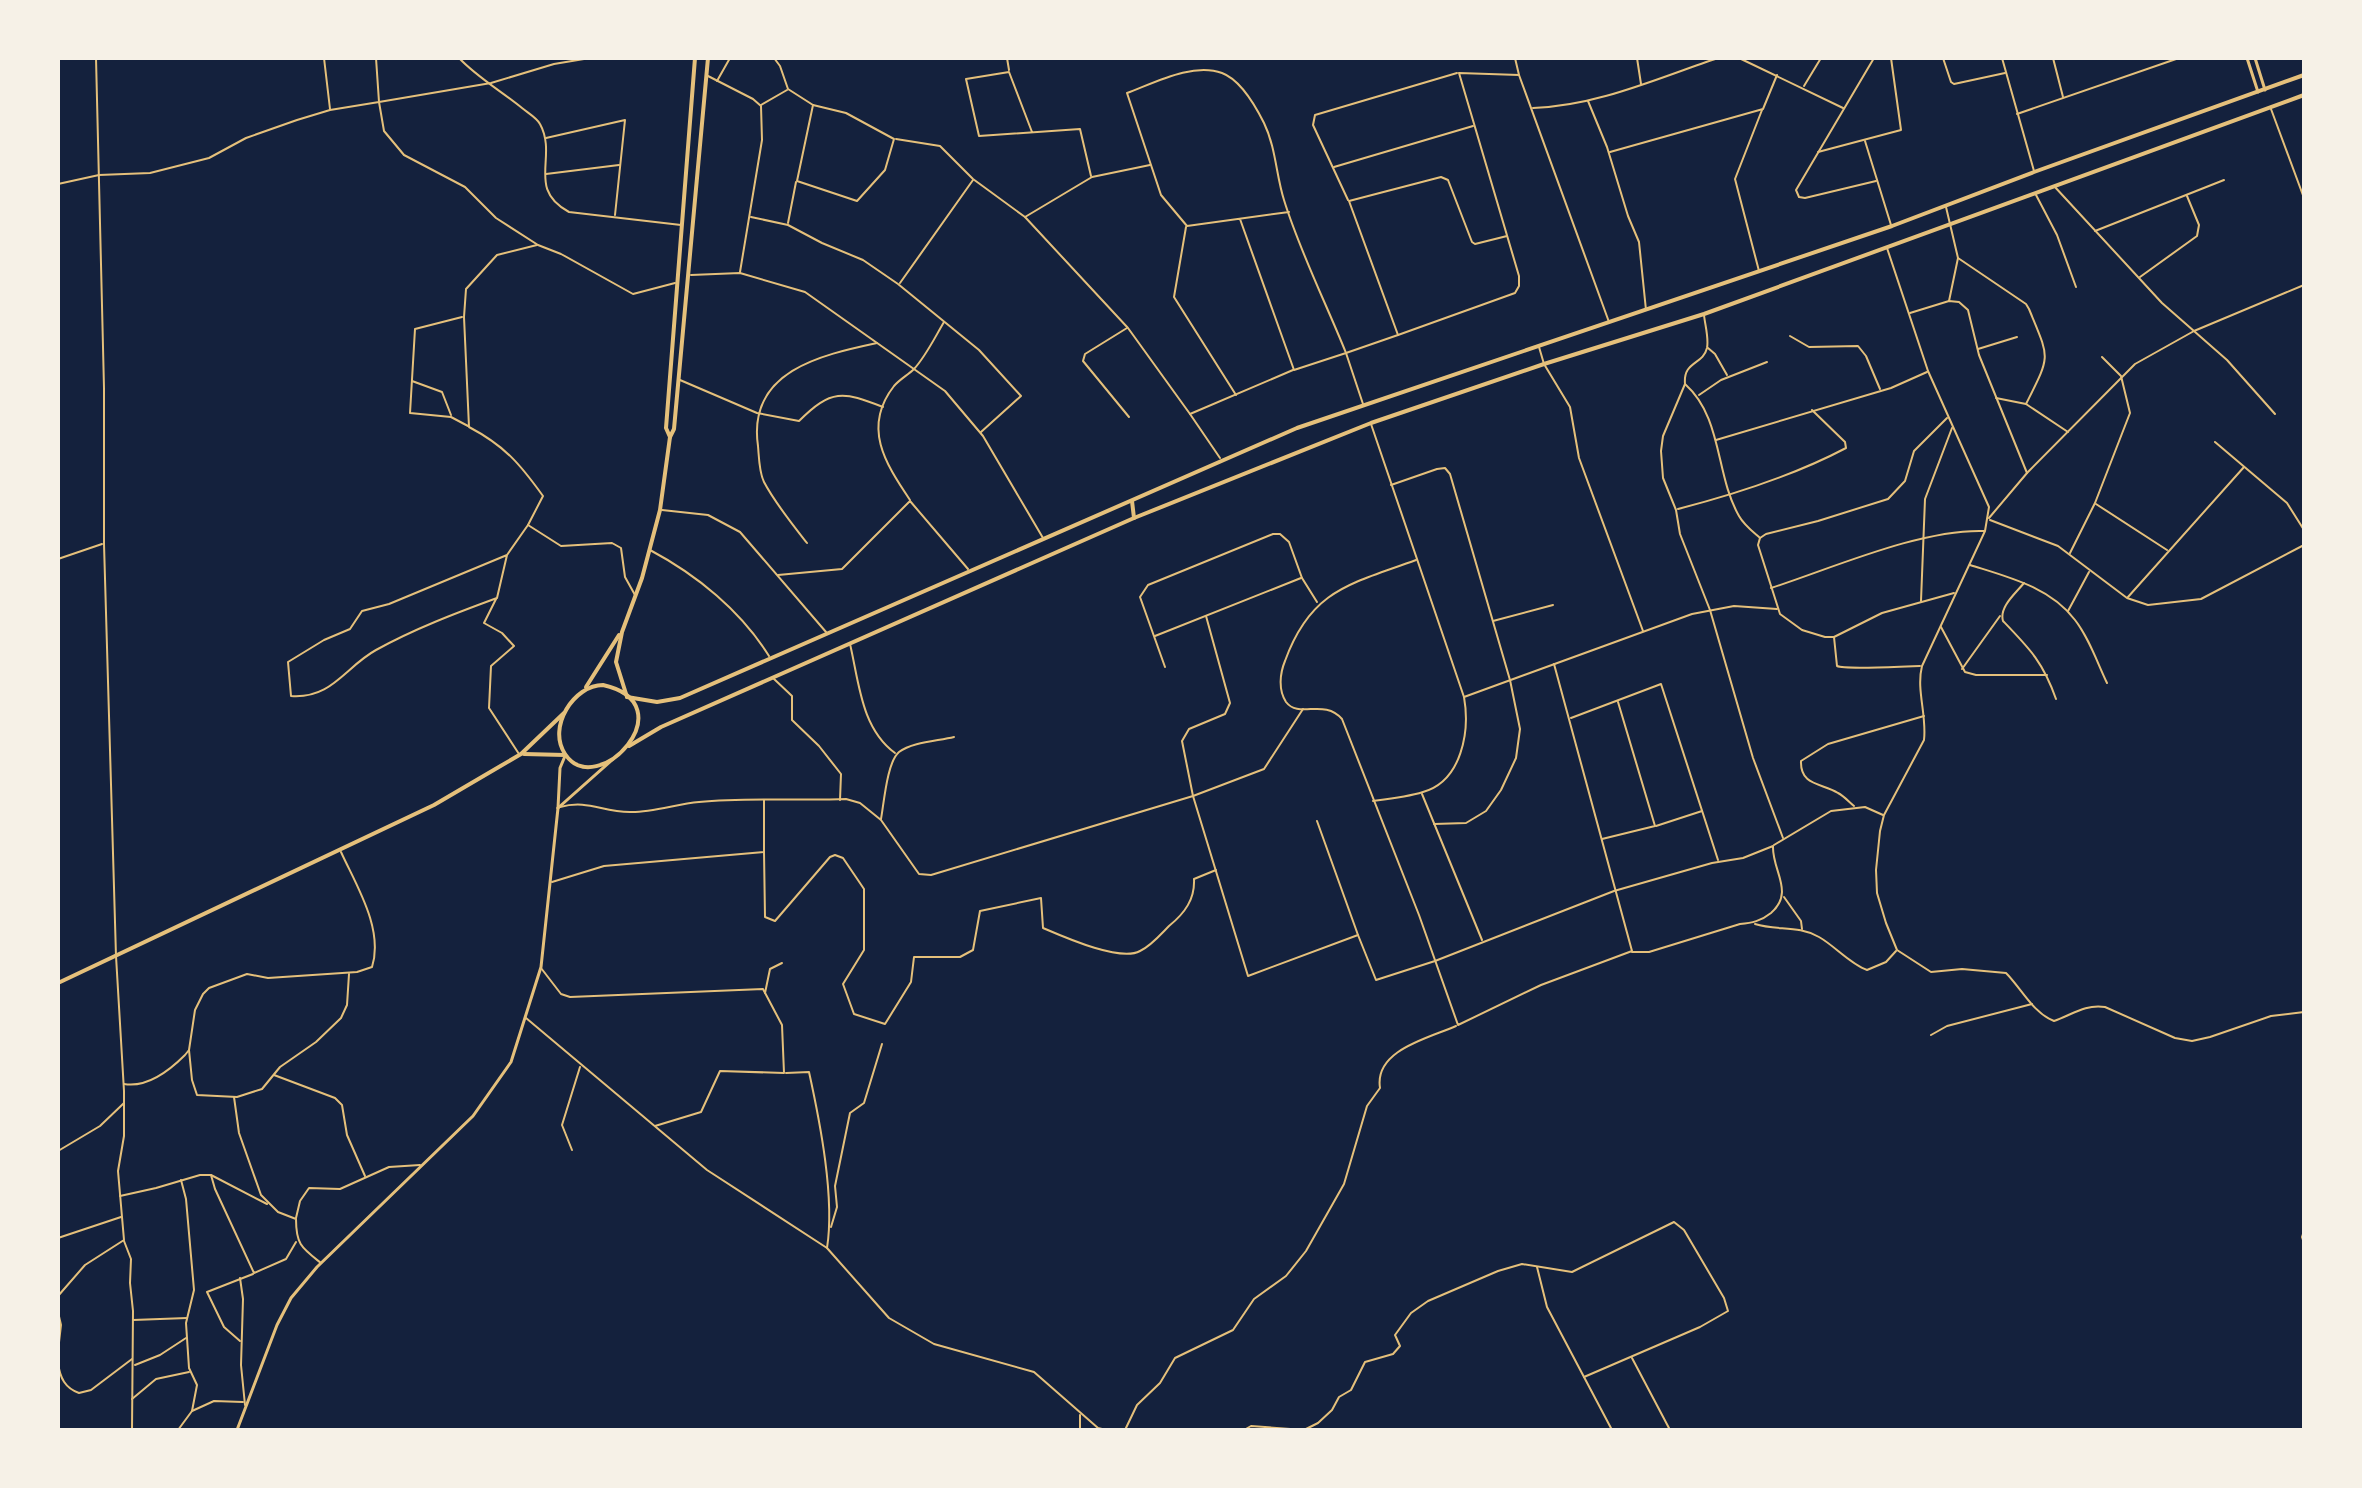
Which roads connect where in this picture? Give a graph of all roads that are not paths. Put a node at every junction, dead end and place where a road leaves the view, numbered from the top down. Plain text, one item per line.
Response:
1 (96, 58) edge
2 (324, 58) edge
3 (376, 58) edge
4 (459, 58) edge
5 (590, 58) edge
6 (695, 58) edge
7 (708, 58) edge
8 (730, 58) edge
9 (774, 58) edge
10 (1007, 58) edge
11 (1515, 58) edge
12 (1637, 58) edge
13 (1718, 58) edge
14 (1739, 58) edge
15 (1821, 58) edge
16 (1874, 58) edge
17 (1891, 58) edge
18 (1943, 58) edge
19 (2002, 58) edge
20 (2053, 58) edge
21 (2179, 58) edge
22 (2247, 58) edge
23 (2255, 58) edge
24 (1009, 72) junction
25 (1459, 73) junction
26 (2006, 73) junction
27 (1519, 75) junction
28 (1777, 75) junction
29 (2304, 75) edge
30 (706, 76) junction
31 (717, 81) junction
32 (491, 83) junction
33 (1641, 84) junction
34 (1803, 87) junction
35 (788, 89) junction
36 (2265, 90) junction
37 (2258, 92) junction
38 (2304, 95) edge
39 (2063, 99) junction
40 (1588, 101) junction
41 (379, 102) junction
42 (813, 105) junction
43 (761, 106) junction
44 (1532, 108) junction
45 (2271, 108) junction
46 (1763, 109) junction
47 (1844, 109) junction
48 (330, 110) junction
49 (2017, 114) junction
50 (1475, 125) junction
51 (1032, 132) junction
52 (545, 138) junction
53 (894, 139) junction
54 (1865, 141) junction
55 (1609, 153) junction
56 (1817, 153) junction
57 (621, 165) junction
58 (1151, 165) junction
59 (1333, 168) junction
60 (2034, 172) junction
61 (545, 174) junction
62 (99, 175) junction
63 (1092, 177) junction
64 (973, 179) junction
65 (2224, 180) dead end
66 (797, 181) junction
67 (1876, 181) junction
68 (58, 184) edge
69 (2054, 186) junction
70 (2034, 192) junction
71 (2187, 196) junction
72 (2304, 198) edge
73 (1349, 201) junction
74 (1946, 206) junction
75 (1289, 212) junction
76 (615, 216) junction
77 (751, 217) junction
78 (1025, 217) junction
79 (1240, 219) junction
80 (681, 225) junction
81 (788, 225) junction
82 (1951, 225) junction
83 (1187, 226) junction
84 (1892, 226) junction
85 (2094, 231) junction
86 (1507, 236) junction
87 (538, 245) junction
88 (1887, 247) junction
89 (1958, 258) junction
90 (1759, 272) junction
91 (740, 273) junction
92 (688, 275) junction
93 (2139, 277) junction
94 (676, 283) junction
95 (898, 284) junction
96 (2304, 285) edge
97 (2076, 287) dead end
98 (1949, 301) junction
99 (1646, 311) junction
100 (1704, 314) junction
101 (1909, 314) junction
102 (464, 317) junction
103 (944, 322) junction
104 (1609, 323) junction
105 (1128, 328) junction
106 (2194, 331) junction
107 (1398, 335) junction
108 (1790, 336) dead end
109 (2017, 337) dead end
110 (879, 343) junction
111 (1538, 346) junction
112 (1707, 348) junction
113 (1977, 349) junction
114 (1346, 353) junction
115 (2102, 357) dead end
116 (1767, 362) dead end
117 (1544, 364) junction
118 (914, 368) junction
119 (1294, 370) junction
120 (1928, 371) junction
121 (2121, 376) junction
122 (1728, 377) junction
123 (679, 379) junction
124 (412, 381) junction
125 (1685, 384) junction
126 (1881, 390) junction
127 (1236, 395) junction
128 (1698, 396) junction
129 (1995, 398) junction
130 (2026, 404) junction
131 (1363, 405) junction
132 (883, 407) junction
133 (1812, 410) junction
134 (757, 413) junction
135 (1190, 414) junction
136 (2275, 414) dead end
137 (451, 417) junction
138 (1129, 417) dead end
139 (1948, 417) junction
140 (1371, 423) junction
141 (469, 427) junction
142 (1952, 427) junction
143 (980, 432) junction
144 (2069, 433) junction
145 (670, 437) junction
146 (1715, 440) junction
147 (2215, 442) dead end
148 (1221, 461) junction
149 (2244, 467) junction
150 (2027, 473) junction
151 (1391, 485) junction
152 (1731, 495) junction
153 (910, 501) junction
154 (1132, 501) junction
155 (2095, 503) junction
156 (660, 510) junction
157 (1676, 510) junction
158 (1134, 518) junction
159 (1989, 519) junction
160 (528, 525) junction
161 (2304, 530) edge
162 (1985, 531) junction
163 (1760, 538) junction
164 (1043, 539) junction
165 (1922, 539) junction
166 (807, 543) dead end
167 (104, 544) junction
168 (2304, 545) edge
169 (650, 550) junction
170 (2169, 551) junction
171 (2069, 554) junction
172 (507, 555) junction
173 (58, 559) edge
174 (1416, 560) junction
175 (1969, 565) junction
176 (2090, 570) junction
177 (970, 571) junction
178 (778, 575) junction
179 (1302, 578) junction
180 (2024, 582) junction
181 (1771, 588) junction
182 (1955, 593) junction
183 (636, 595) junction
184 (497, 598) junction
185 (2127, 598) junction
186 (1921, 601) junction
187 (1317, 603) junction
188 (1553, 605) dead end
189 (1778, 609) junction
190 (1710, 610) junction
191 (2067, 612) junction
192 (2001, 615) junction
193 (1206, 616) junction
194 (1493, 621) junction
195 (1940, 625) junction
196 (1643, 631) junction
197 (622, 632) junction
198 (827, 632) junction
199 (1154, 637) junction
200 (1834, 637) junction
201 (850, 643) junction
202 (770, 657) junction
203 (1554, 664) junction
204 (1922, 666) junction
205 (1165, 667) dead end
206 (1962, 669) junction
207 (2048, 675) junction
208 (772, 677) junction
209 (1510, 680) junction
210 (2107, 683) dead end
211 (586, 687) junction
212 (627, 697) junction
213 (1464, 697) junction
214 (2056, 699) dead end
215 (1617, 701) junction
216 (1303, 709) junction
217 (564, 713) junction
218 (1925, 716) junction
219 (1569, 719) junction
220 (954, 737) dead end
221 (629, 746) junction
222 (520, 754) junction
223 (897, 754) junction
224 (565, 755) junction
225 (613, 759) junction
226 (1422, 793) junction
227 (1193, 796) junction
228 (764, 799) junction
229 (840, 800) junction
230 (1373, 801) junction
231 (1854, 806) junction
232 (558, 808) junction
233 (1702, 811) junction
234 (1884, 815) junction
235 (881, 820) junction
236 (1317, 821) dead end
237 (1434, 824) junction
238 (1655, 826) junction
239 (1783, 838) junction
240 (1602, 839) junction
241 (1773, 846) junction
242 (341, 851) junction
243 (764, 852) junction
244 (1719, 861) junction
245 (1216, 870) junction
246 (552, 882) junction
247 (1614, 891) junction
248 (1782, 896) junction
249 (1753, 923) junction
250 (1803, 930) junction
251 (1358, 935) junction
252 (1483, 942) junction
253 (1897, 950) junction
254 (1631, 952) junction
255 (116, 956) junction
256 (1435, 961) junction
257 (782, 963) dead end
258 (541, 967) junction
259 (349, 973) junction
260 (58, 983) edge
261 (765, 994) junction
262 (2033, 1004) junction
263 (2304, 1012) edge
264 (526, 1018) junction
265 (1458, 1025) junction
266 (1931, 1035) dead end
267 (882, 1044) dead end
268 (189, 1050) junction
269 (581, 1066) junction
270 (784, 1073) junction
271 (273, 1075) junction
272 (123, 1084) junction
273 (234, 1096) junction
274 (124, 1103) junction
275 (654, 1126) junction
276 (572, 1150) dead end
277 (58, 1151) edge
278 (423, 1165) junction
279 (211, 1175) junction
280 (365, 1177) junction
281 (181, 1180) junction
282 (120, 1196) junction
283 (268, 1205) junction
284 (122, 1216) junction
285 (296, 1219) junction
286 (830, 1228) junction
287 (2304, 1231) edge
288 (58, 1238) edge
289 (124, 1240) junction
290 (297, 1240) junction
291 (2304, 1243) edge
292 (827, 1248) junction
293 (321, 1263) junction
294 (1537, 1266) junction
295 (254, 1273) junction
296 (240, 1278) junction
297 (58, 1296) edge
298 (58, 1312) edge
299 (188, 1317) junction
300 (133, 1320) junction
301 (187, 1338) junction
302 (241, 1341) junction
303 (58, 1351) edge
304 (1631, 1357) junction
305 (133, 1359) junction
306 (58, 1363) edge
307 (133, 1366) junction
308 (190, 1372) junction
309 (1584, 1377) junction
310 (131, 1400) junction
311 (244, 1401) junction
312 (245, 1409) junction
313 (192, 1411) junction
314 (1080, 1413) junction
315 (132, 1430) edge
316 (178, 1430) edge
317 (237, 1430) edge
318 (1080, 1430) edge
319 (1106, 1430) edge
320 (1125, 1430) edge
321 (1244, 1430) edge
322 (1612, 1430) edge
323 (1670, 1430) edge

1 - 62 street
2 - 48 street
3 - 41 street
4 - 32 street
5 - 32 street
6 - 80 main road
7 - 30 main road
8 - 31 street
9 - 35 street
10 - 24 street
11 - 27 street
12 - 33 street
13 - 33 street
14 - 28 street
15 - 34 street
16 - 47 street
17 - 54 street
18 - 26 street
19 - 26 street
20 - 39 street
21 - 39 street
22 - 37 street
23 - 36 street
24 - 51 street
24 - 51 street
25 - 27 street
25 - 50 street
25 - 59 street
26 - 49 street
27 - 44 street
28 - 34 street
28 - 46 street
29 - 36 main road
30 - 31 street
30 - 92 main road
31 - 43 street
32 - 41 street
32 - 52 street
33 - 40 street
34 - 47 street
35 - 42 street
35 - 43 street
36 - 37 main road
37 - 60 main road
38 - 45 main road
39 - 49 street
40 - 44 street
40 - 55 street
41 - 48 street
41 - 87 street
42 - 53 street
42 - 66 street
43 - 77 street
44 - 104 street
45 - 69 main road
45 - 72 street
46 - 55 street
46 - 90 street
47 - 56 street
48 - 62 street
49 - 60 street
50 - 59 street
50 - 86 street
51 - 63 street
52 - 57 street
52 - 61 street
53 - 64 street
53 - 66 street
54 - 56 street
54 - 67 street
55 - 99 street
56 - 67 street
57 - 61 street
57 - 76 street
58 - 63 street
58 - 75 street
58 - 83 street
59 - 73 street
60 - 74 main road
61 - 76 street
62 - 68 street
62 - 167 street
63 - 78 street
64 - 78 street
64 - 95 street
65 - 71 street
66 - 81 street
67 - 84 street
69 - 70 main road
69 - 85 street
70 - 82 main road
70 - 97 street
71 - 85 street
71 - 93 street
73 - 86 street
73 - 107 street
74 - 82 street
74 - 84 main road
75 - 79 street
75 - 114 street
76 - 80 street
77 - 81 street
77 - 91 street
78 - 105 street
79 - 83 street
79 - 119 street
80 - 94 main road
81 - 95 street
82 - 88 main road
82 - 89 street
83 - 127 street
84 - 90 main road
85 - 93 street
86 - 107 street
87 - 94 street
87 - 102 street
88 - 100 main road
88 - 101 street
89 - 98 street
89 - 130 street
90 - 99 main road
91 - 92 street
91 - 110 street
92 - 123 main road
93 - 106 street
94 - 145 main road
95 - 103 street
96 - 106 street
98 - 101 street
98 - 113 street
99 - 104 main road
100 - 112 street
100 - 117 main road
101 - 120 street
102 - 124 street
102 - 141 street
103 - 118 street
103 - 143 street
104 - 111 main road
105 - 135 street
105 - 138 street
106 - 121 street
106 - 136 street
107 - 114 street
108 - 126 street
109 - 113 street
110 - 118 street
110 - 134 street
111 - 117 street
111 - 131 main road
112 - 122 street
112 - 125 street
113 - 129 street
114 - 119 street
114 - 131 street
115 - 121 street
116 - 122 street
117 - 140 main road
117 - 196 street
118 - 132 street
118 - 143 street
119 - 127 street
120 - 126 street
120 - 139 street
121 - 144 street
121 - 155 street
122 - 128 street
123 - 134 street
123 - 145 main road
124 - 137 street
124 - 137 street
125 - 128 street
125 - 157 street
126 - 133 street
127 - 135 street
128 - 146 street
129 - 130 street
129 - 150 street
130 - 144 street
131 - 148 main road
132 - 134 street
132 - 153 street
133 - 146 street
133 - 152 street
134 - 166 street
135 - 148 street
137 - 141 street
139 - 142 street
139 - 163 street
140 - 151 street
140 - 158 main road
141 - 160 street
142 - 159 street
142 - 165 street
143 - 164 street
144 - 150 street
145 - 156 main road
146 - 152 street
147 - 149 street
148 - 154 main road
149 - 161 street
149 - 170 street
150 - 159 street
151 - 174 street
151 - 194 street
152 - 157 street
152 - 163 street
153 - 177 street
153 - 178 street
154 - 158 main road
154 - 164 main road
155 - 170 street
155 - 171 street
156 - 169 main road
156 - 178 street
157 - 190 street
158 - 201 main road
159 - 162 street
159 - 171 street
160 - 172 street
160 - 183 street
162 - 165 street
162 - 175 street
163 - 181 street
164 - 177 main road
165 - 181 street
165 - 186 street
167 - 173 street
167 - 255 street
168 - 185 street
169 - 183 main road
169 - 202 street
170 - 185 street
171 - 176 street
172 - 184 street
172 - 184 street
174 - 187 street
174 - 213 street
175 - 180 street
175 - 182 street
176 - 185 street
176 - 191 street
177 - 198 main road
178 - 198 street
179 - 187 street
179 - 193 street
179 - 199 street
180 - 191 street
180 - 192 street
181 - 189 street
182 - 186 street
182 - 195 street
183 - 197 main road
184 - 222 street
186 - 200 street
187 - 216 street
188 - 194 street
189 - 190 street
189 - 200 street
190 - 196 street
190 - 239 street
191 - 210 street
192 - 206 street
192 - 207 street
193 - 199 street
193 - 227 street
194 - 209 street
195 - 204 street
195 - 206 street
196 - 203 street
197 - 211 main road
197 - 212 main road
198 - 202 main road
199 - 205 street
200 - 204 street
201 - 208 main road
201 - 223 street
202 - 212 main road
203 - 209 street
203 - 219 street
204 - 218 street
206 - 207 street
207 - 214 street
208 - 221 main road
208 - 229 street
209 - 213 street
209 - 237 street
211 - 212 main road
211 - 217 main road
212 - 221 main road
213 - 226 street
215 - 219 street
215 - 233 street
215 - 238 street
216 - 227 street
216 - 230 street
217 - 222 main road
217 - 224 main road
218 - 231 street
218 - 234 street
219 - 240 street
220 - 223 street
221 - 225 main road
222 - 224 main road
222 - 242 main road
223 - 235 street
224 - 225 main road
224 - 232 street
225 - 232 street
226 - 230 street
226 - 237 street
227 - 235 street
227 - 245 street
228 - 229 street
228 - 232 street
228 - 243 street
229 - 235 street
230 - 256 street
231 - 234 street
231 - 239 street
232 - 246 street
233 - 238 street
233 - 244 street
234 - 253 street
236 - 251 street
237 - 252 street
238 - 240 street
239 - 241 street
240 - 247 street
241 - 244 street
241 - 248 street
242 - 255 main road
242 - 259 street
243 - 245 street
243 - 246 street
244 - 247 street
245 - 251 street
246 - 258 street
247 - 252 street
247 - 254 street
248 - 249 street
248 - 250 street
249 - 250 street
249 - 254 street
250 - 253 street
251 - 256 street
252 - 256 street
253 - 262 street
254 - 265 street
255 - 260 main road
255 - 272 street
256 - 265 street
257 - 261 street
258 - 261 street
258 - 264 street
259 - 268 street
259 - 271 street
261 - 270 street
262 - 263 street
262 - 266 street
264 - 269 street
264 - 278 street
265 - 320 street
267 - 286 street
268 - 272 street
268 - 273 street
269 - 275 street
269 - 276 street
270 - 275 street
270 - 286 street
271 - 273 street
271 - 280 street
272 - 274 street
273 - 283 street
274 - 277 street
274 - 282 street
275 - 292 street
278 - 280 street
278 - 293 street
279 - 281 street
279 - 283 street
279 - 295 street
280 - 285 street
281 - 282 street
281 - 299 street
282 - 284 street
283 - 285 street
284 - 288 street
284 - 289 street
285 - 290 street
286 - 292 street
287 - 291 street
289 - 297 street
289 - 300 street
290 - 293 street
290 - 295 street
292 - 314 street
293 - 312 street
294 - 304 street
294 - 309 street
294 - 321 street
295 - 296 street
296 - 302 street
296 - 302 street
298 - 303 street
299 - 300 street
299 - 301 street
300 - 305 street
301 - 307 street
301 - 308 street
302 - 311 street
304 - 309 street
304 - 323 street
305 - 306 street
305 - 307 street
307 - 310 street
308 - 310 street
308 - 313 street
309 - 322 street
310 - 315 street
311 - 312 street
311 - 313 street
312 - 317 street
313 - 316 street
314 - 318 street
314 - 319 street

